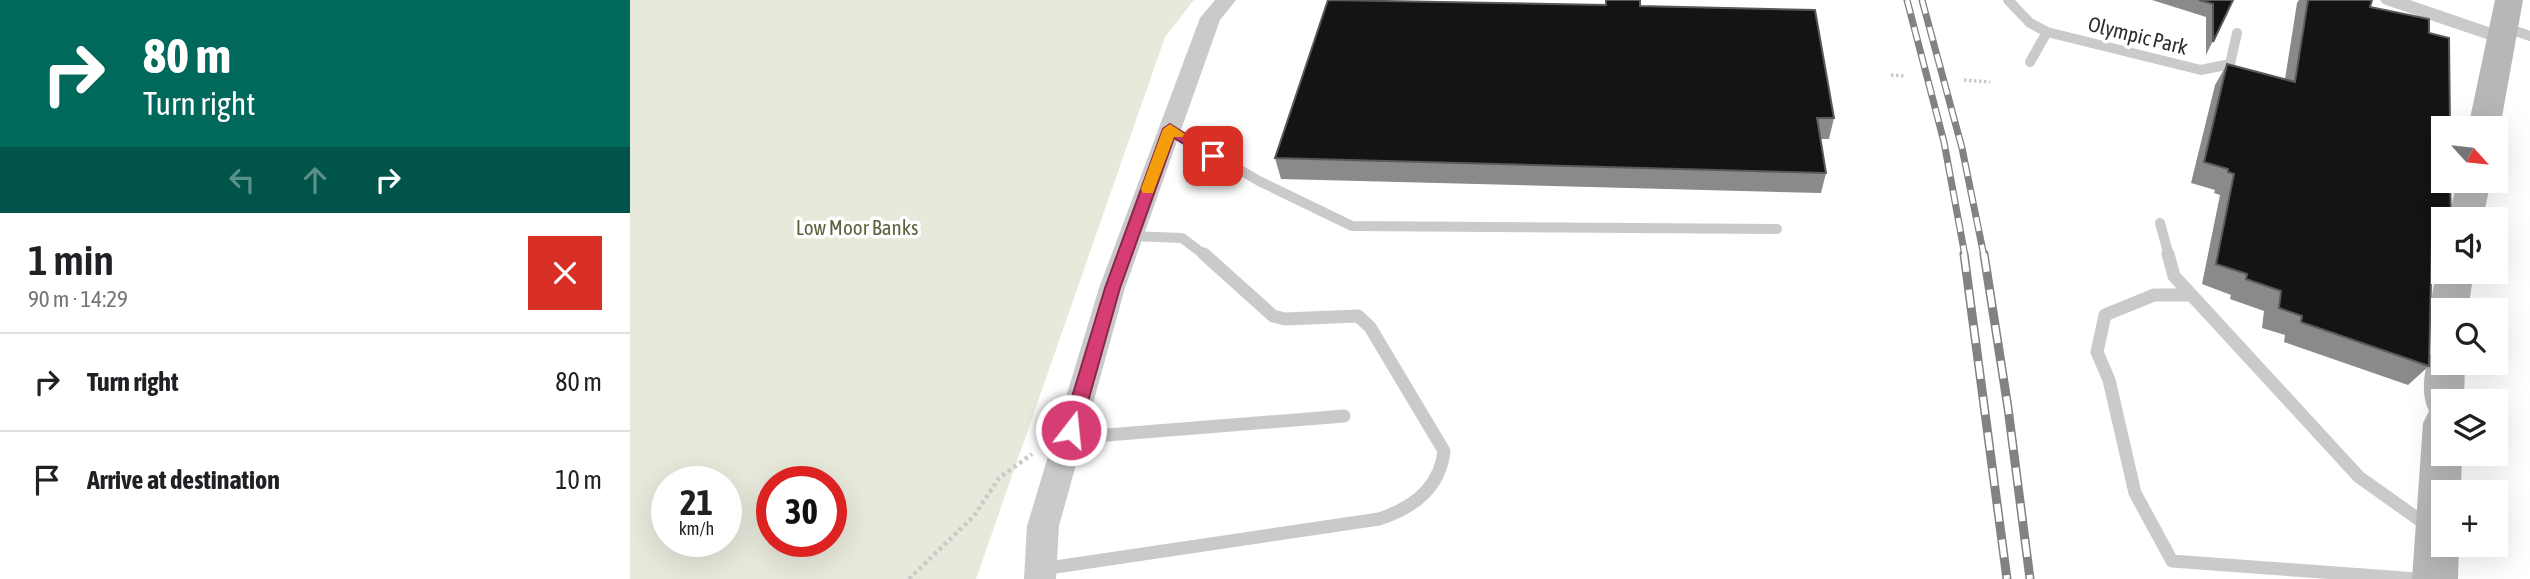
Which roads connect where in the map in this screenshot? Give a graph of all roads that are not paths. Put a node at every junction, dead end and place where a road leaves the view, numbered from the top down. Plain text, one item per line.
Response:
1 (1226, 0) edge
2 (2008, 0) edge
3 (2390, 0) edge
4 (2511, 26) edge
5 (2047, 32) junction
6 (2237, 33) dead end
7 (2030, 62) dead end
8 (2487, 116) edge
9 (1170, 129) junction
10 (2160, 223) dead end
11 (1777, 229) dead end
12 (1131, 236) junction
13 (2191, 295) junction
14 (1344, 416) dead end
15 (1069, 434) junction
16 (2431, 528) edge
17 (2436, 557) edge
18 (1040, 574) edge
19 (2417, 579) edge
20 (2435, 579) edge

1 - 9 street
2 - 5 lane, Olympic Park
3 - 4 street
4 - 8 street
5 - 6 lane, Olympic Park
5 - 7 lane
9 - 11 lane
9 - 12 street
10 - 13 lane
12 - 15 street
12 - 18 lane
13 - 16 lane
13 - 19 lane
14 - 15 lane
15 - 18 street
17 - 20 street

